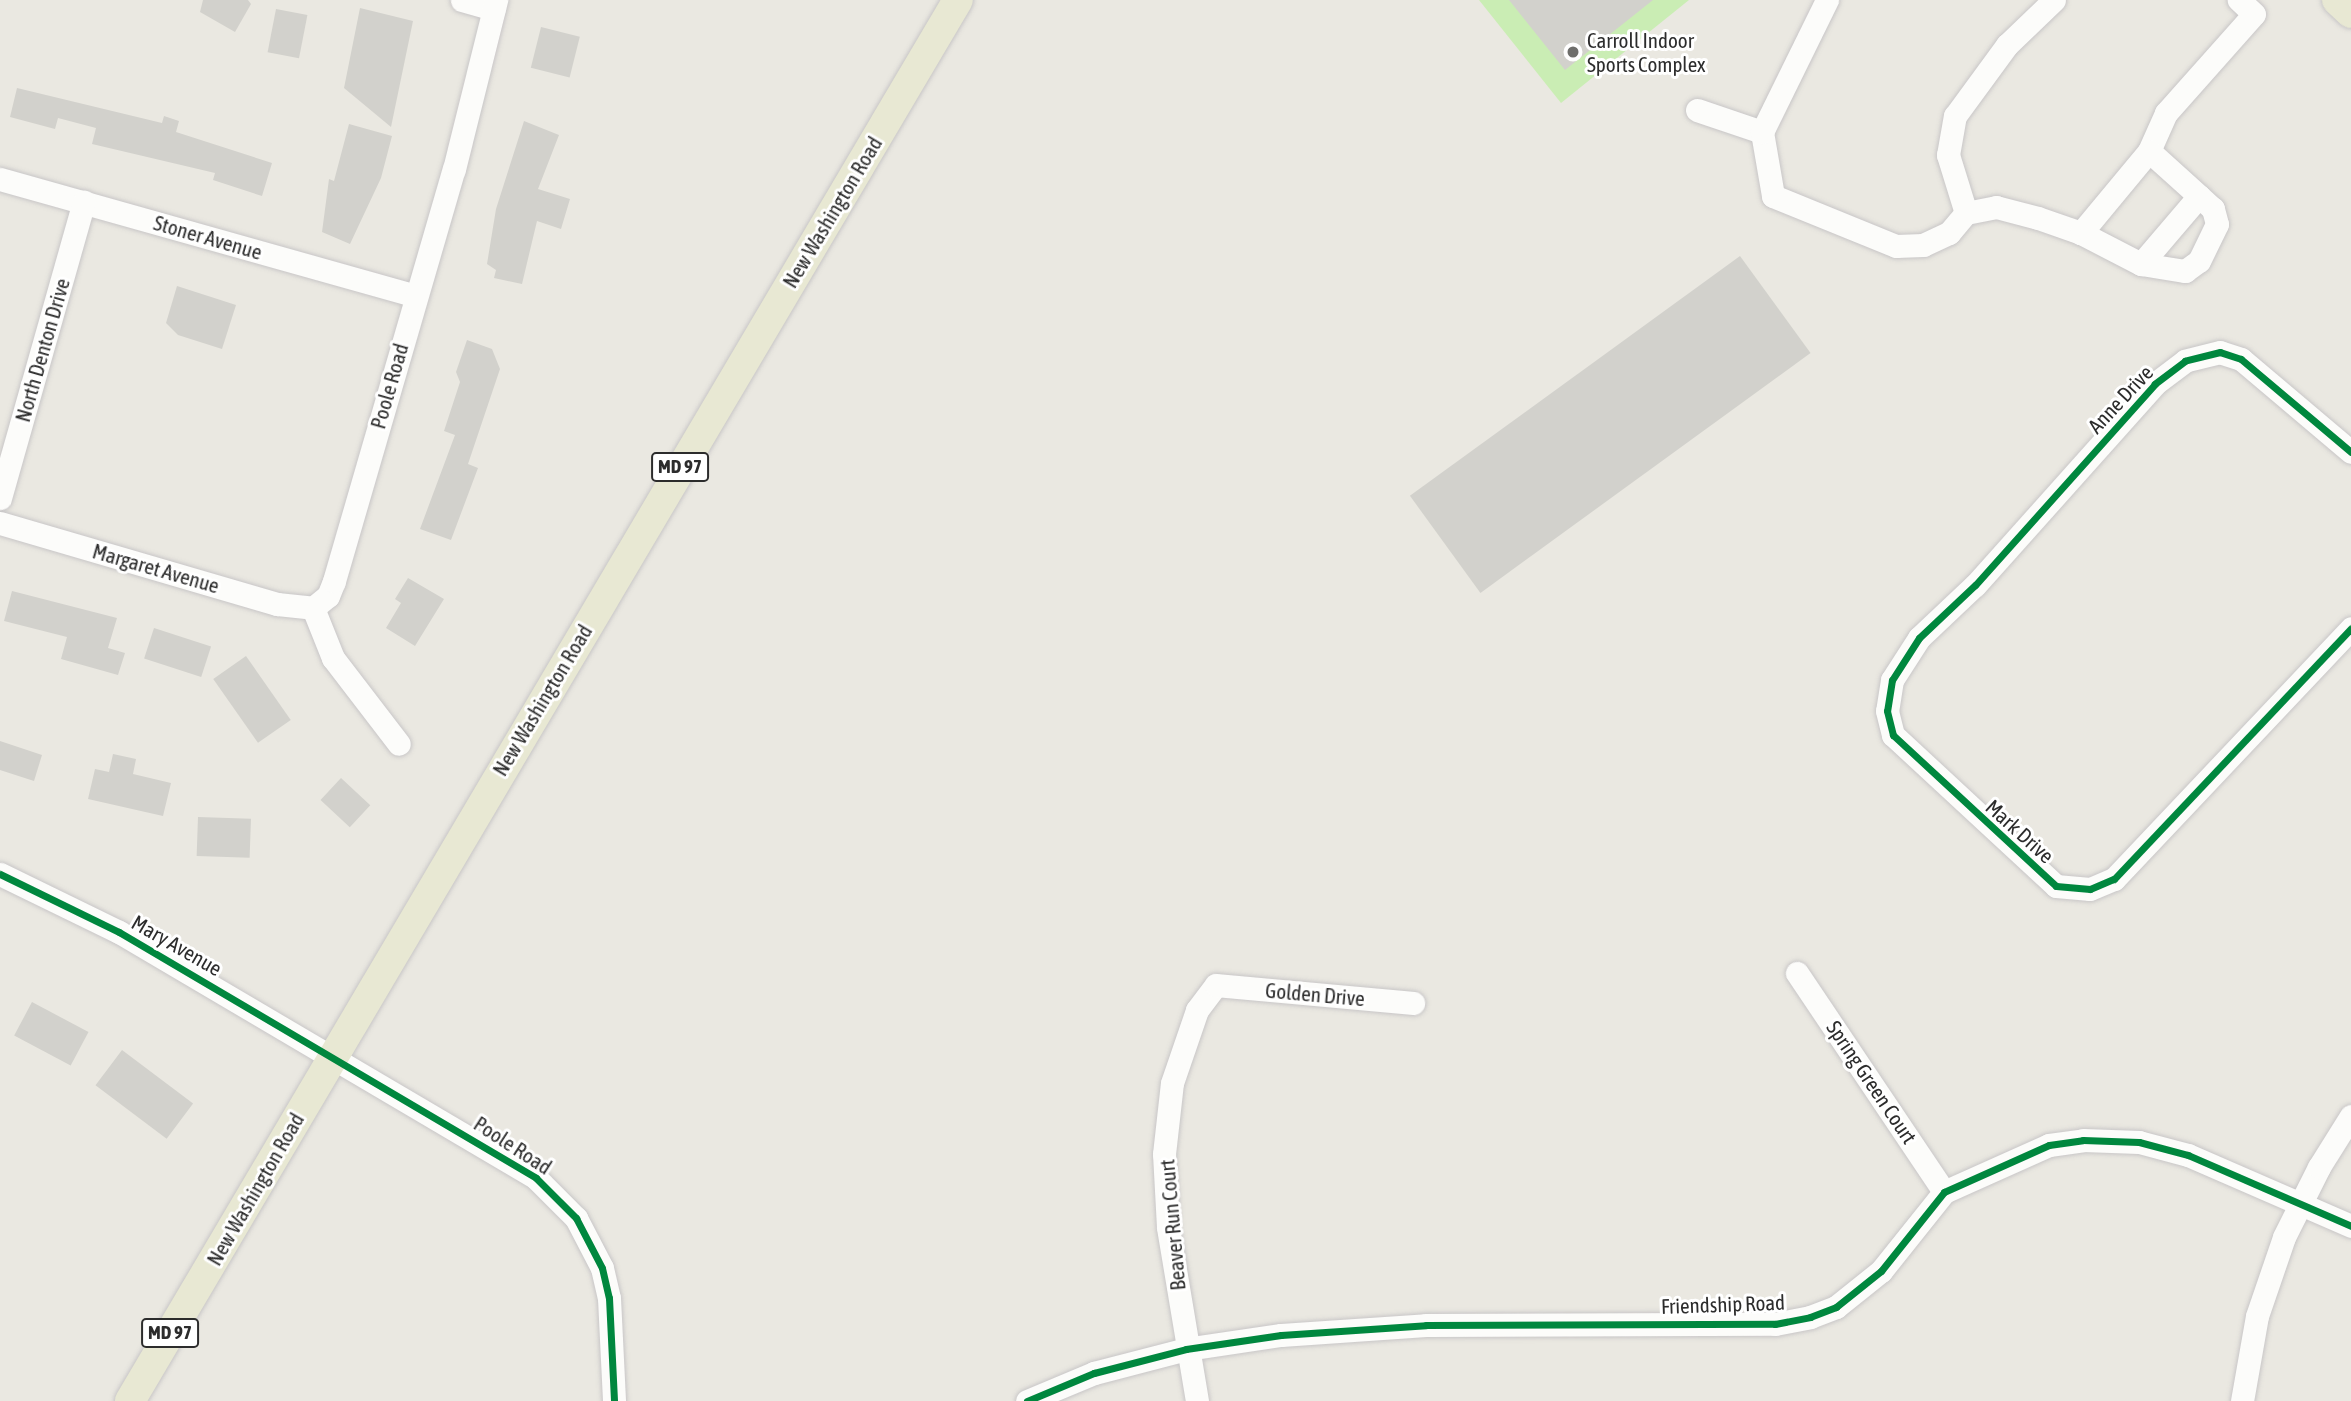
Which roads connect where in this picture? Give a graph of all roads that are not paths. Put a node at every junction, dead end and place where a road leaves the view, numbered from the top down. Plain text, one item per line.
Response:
1 (463, 0) edge
2 (957, 0) edge
3 (1827, 0) edge
4 (2054, 0) edge
5 (2239, 0) edge
6 (2337, 0) edge
7 (495, 4) edge
8 (2351, 13) edge
9 (1697, 110) dead end
10 (1762, 132) junction
11 (2149, 150) junction
12 (0, 179) edge
13 (2199, 196) junction
14 (84, 202) junction
15 (1966, 213) junction
16 (2081, 233) junction
17 (2141, 264) junction
18 (416, 296) junction
19 (2351, 452) edge
20 (0, 498) edge
21 (0, 523) edge
22 (1975, 585) joint
23 (313, 608) junction
24 (2351, 628) edge
25 (400, 744) dead end
26 (0, 874) edge
27 (1797, 972) dead end
28 (1216, 985) joint
29 (1413, 1003) dead end
30 (332, 1057) junction
31 (2351, 1116) edge
32 (1944, 1192) junction
33 (2299, 1204) junction
34 (2351, 1226) edge
35 (1186, 1349) junction
36 (130, 1401) edge
37 (614, 1401) edge
38 (1027, 1401) edge
39 (1198, 1401) edge
40 (2242, 1401) edge

1 - 7 street
2 - 30 main road, New Washington Road / MD 97
3 - 10 street
4 - 15 street
5 - 11 street
6 - 8 main road
7 - 18 street, Poole Road
9 - 10 street
10 - 15 street
11 - 13 street
11 - 16 street
12 - 14 street, Stoner Avenue
13 - 17 street
13 - 17 street
14 - 18 street, Stoner Avenue
14 - 20 street, North Denton Drive
15 - 16 street
16 - 17 street
18 - 23 street, Poole Road
19 - 22 street, Anne Drive
21 - 23 street, Margaret Avenue
22 - 24 street, Mark Drive
23 - 25 street
26 - 30 street, Mary Avenue
27 - 32 street, Spring Green Court
28 - 29 street, Golden Drive
28 - 35 street, Beaver Run Court
30 - 36 main road, New Washington Road / MD 97
30 - 37 street, Poole Road
31 - 33 street
32 - 33 street, Friendship Road
32 - 35 street, Friendship Road
33 - 34 street, Friendship Road
33 - 40 street
35 - 38 street, Friendship Road
35 - 39 street, Beaver Run Court

